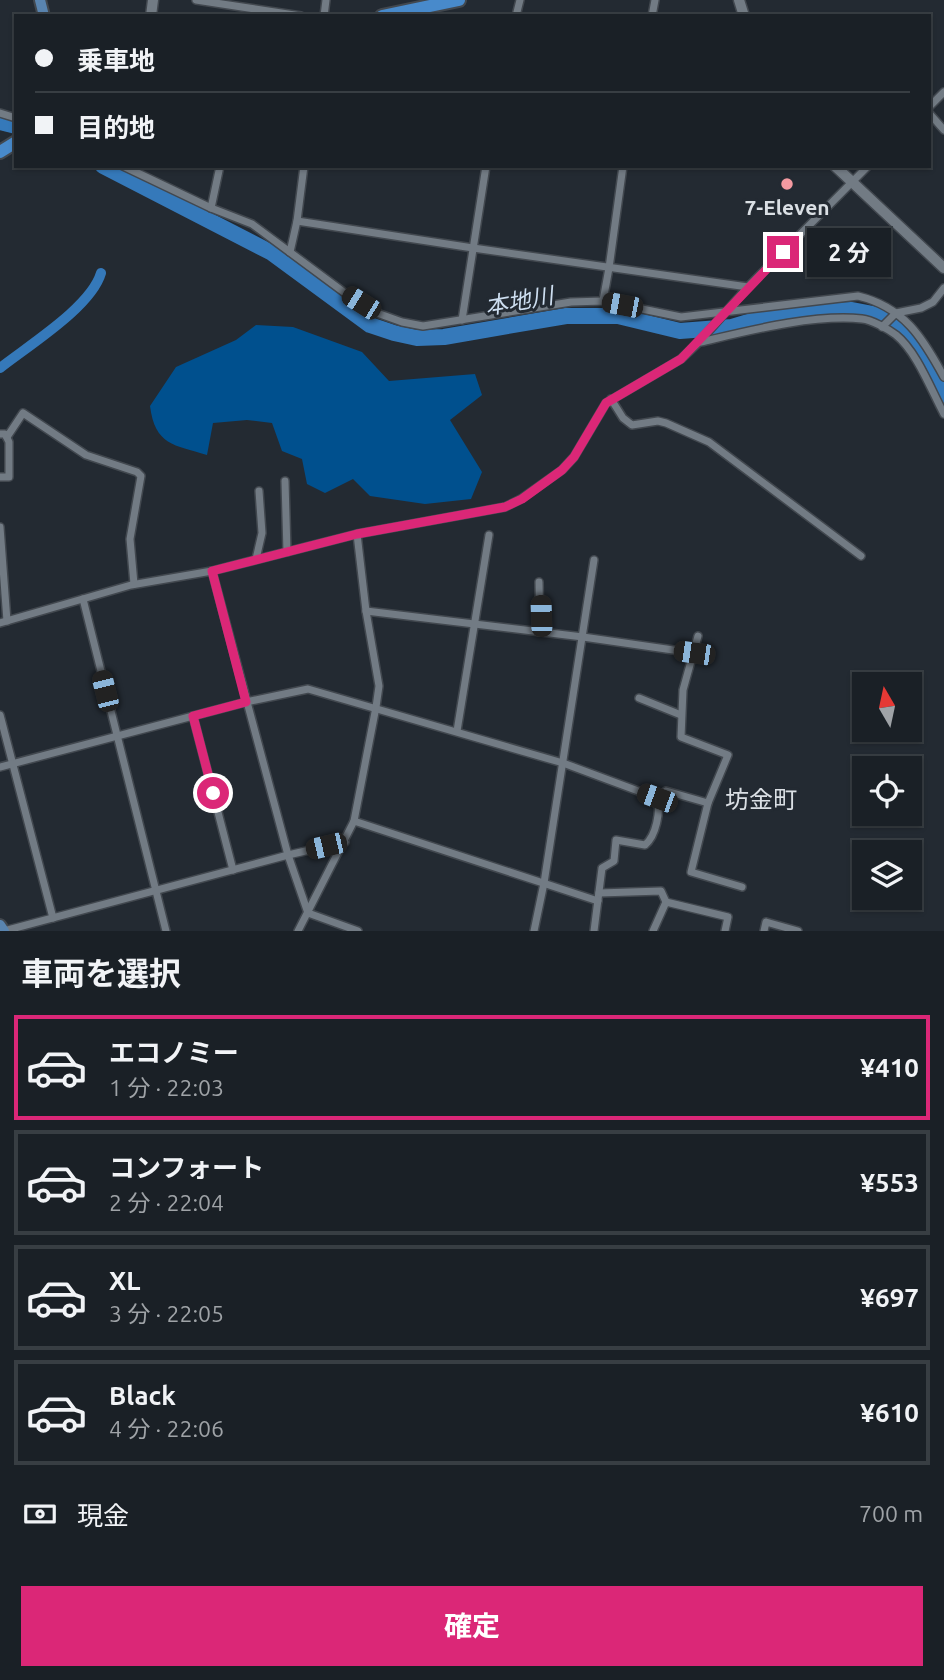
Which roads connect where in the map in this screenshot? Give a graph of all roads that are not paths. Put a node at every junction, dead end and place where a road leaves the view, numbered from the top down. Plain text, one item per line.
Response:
1 (195, 0) edge
2 (459, 0) edge
3 (288, 14) edge
4 (392, 14) edge
5 (931, 115) edge
6 (944, 130) edge
7 (127, 168) edge
8 (220, 168) edge
9 (304, 168) edge
10 (486, 168) edge
11 (623, 168) edge
12 (837, 168) edge
13 (866, 168) edge
14 (852, 183) junction
15 (211, 208) junction
16 (297, 221) junction
17 (473, 248) junction
18 (290, 252) junction
19 (609, 268) junction
20 (944, 268) edge
21 (748, 286) junction
22 (944, 288) edge
23 (603, 301) junction
24 (728, 310) junction
25 (896, 313) junction
26 (462, 320) junction
27 (882, 327) junction
28 (699, 342) junction
29 (944, 377) edge
30 (611, 399) junction
31 (944, 414) edge
32 (4, 436) edge
33 (0, 477) edge
34 (285, 481) dead end
35 (259, 491) dead end
36 (0, 527) edge
37 (357, 534) junction
38 (489, 535) dead end
39 (287, 552) junction
40 (861, 556) dead end
41 (256, 559) junction
42 (594, 560) dead end
43 (212, 571) junction
44 (539, 582) dead end
45 (134, 584) junction
46 (83, 599) junction
47 (366, 611) junction
48 (3, 622) edge
49 (476, 624) junction
50 (540, 631) junction
51 (698, 636) dead end
52 (583, 637) junction
53 (694, 653) junction
54 (639, 698) dead end
55 (246, 702) junction
56 (376, 707) junction
57 (0, 715) edge
58 (681, 715) junction
59 (193, 716) junction
60 (457, 730) junction
61 (117, 737) junction
62 (563, 763) junction
63 (12, 764) junction
64 (0, 767) edge
65 (657, 798) junction
66 (708, 803) junction
67 (354, 821) junction
68 (345, 842) junction
69 (288, 855) junction
70 (233, 870) junction
71 (544, 883) junction
72 (742, 887) dead end
73 (156, 891) junction
74 (598, 897) junction
75 (666, 902) junction
76 (308, 913) junction
77 (53, 918) junction
78 (0, 925) edge
79 (4, 931) edge
80 (166, 931) edge
81 (298, 931) edge
82 (358, 931) edge
83 (534, 931) edge
84 (594, 931) edge
85 (653, 931) edge
86 (724, 931) edge
87 (764, 931) edge
88 (798, 931) edge

1 - 3 street
2 - 4 highway
5 - 6 street
7 - 15 street
8 - 15 street
9 - 16 street
10 - 17 street
11 - 19 street
12 - 14 street
13 - 14 street
14 - 20 street
14 - 21 street
15 - 18 street
16 - 17 street
16 - 18 street
17 - 19 street
17 - 26 street
18 - 26 street
19 - 21 street
19 - 23 street
21 - 24 street
22 - 25 street
23 - 24 street
23 - 26 street
24 - 25 street
24 - 28 street
25 - 27 street
25 - 29 street
27 - 28 street
27 - 31 street
28 - 30 street
30 - 37 street
30 - 40 street
32 - 33 street
32 - 45 street
34 - 39 street
35 - 41 street
36 - 48 street
37 - 39 street
37 - 47 street
38 - 49 street
39 - 41 street
41 - 43 street
42 - 52 street
43 - 45 street
43 - 55 street
44 - 50 street
45 - 46 street
46 - 48 street
46 - 61 street
47 - 49 street
47 - 56 street
49 - 50 street
49 - 60 street
50 - 52 street
51 - 53 street
52 - 53 street
52 - 62 street
53 - 58 street
54 - 58 street
55 - 56 street
55 - 59 street
55 - 69 street
56 - 60 street
56 - 67 street
57 - 63 street
58 - 66 street
59 - 61 street
59 - 70 street
60 - 62 street
61 - 63 street
61 - 73 street
62 - 65 street
62 - 71 street
63 - 64 street
63 - 77 street
65 - 66 street
65 - 74 street
66 - 72 street
67 - 68 street
67 - 71 street
68 - 69 street
68 - 76 street
69 - 70 street
69 - 76 street
70 - 73 street
71 - 74 street
71 - 83 street
73 - 77 street
73 - 80 street
74 - 75 street
74 - 84 street
75 - 85 street
75 - 86 street
76 - 81 street
76 - 82 street
77 - 79 street
78 - 79 main road
87 - 88 street

